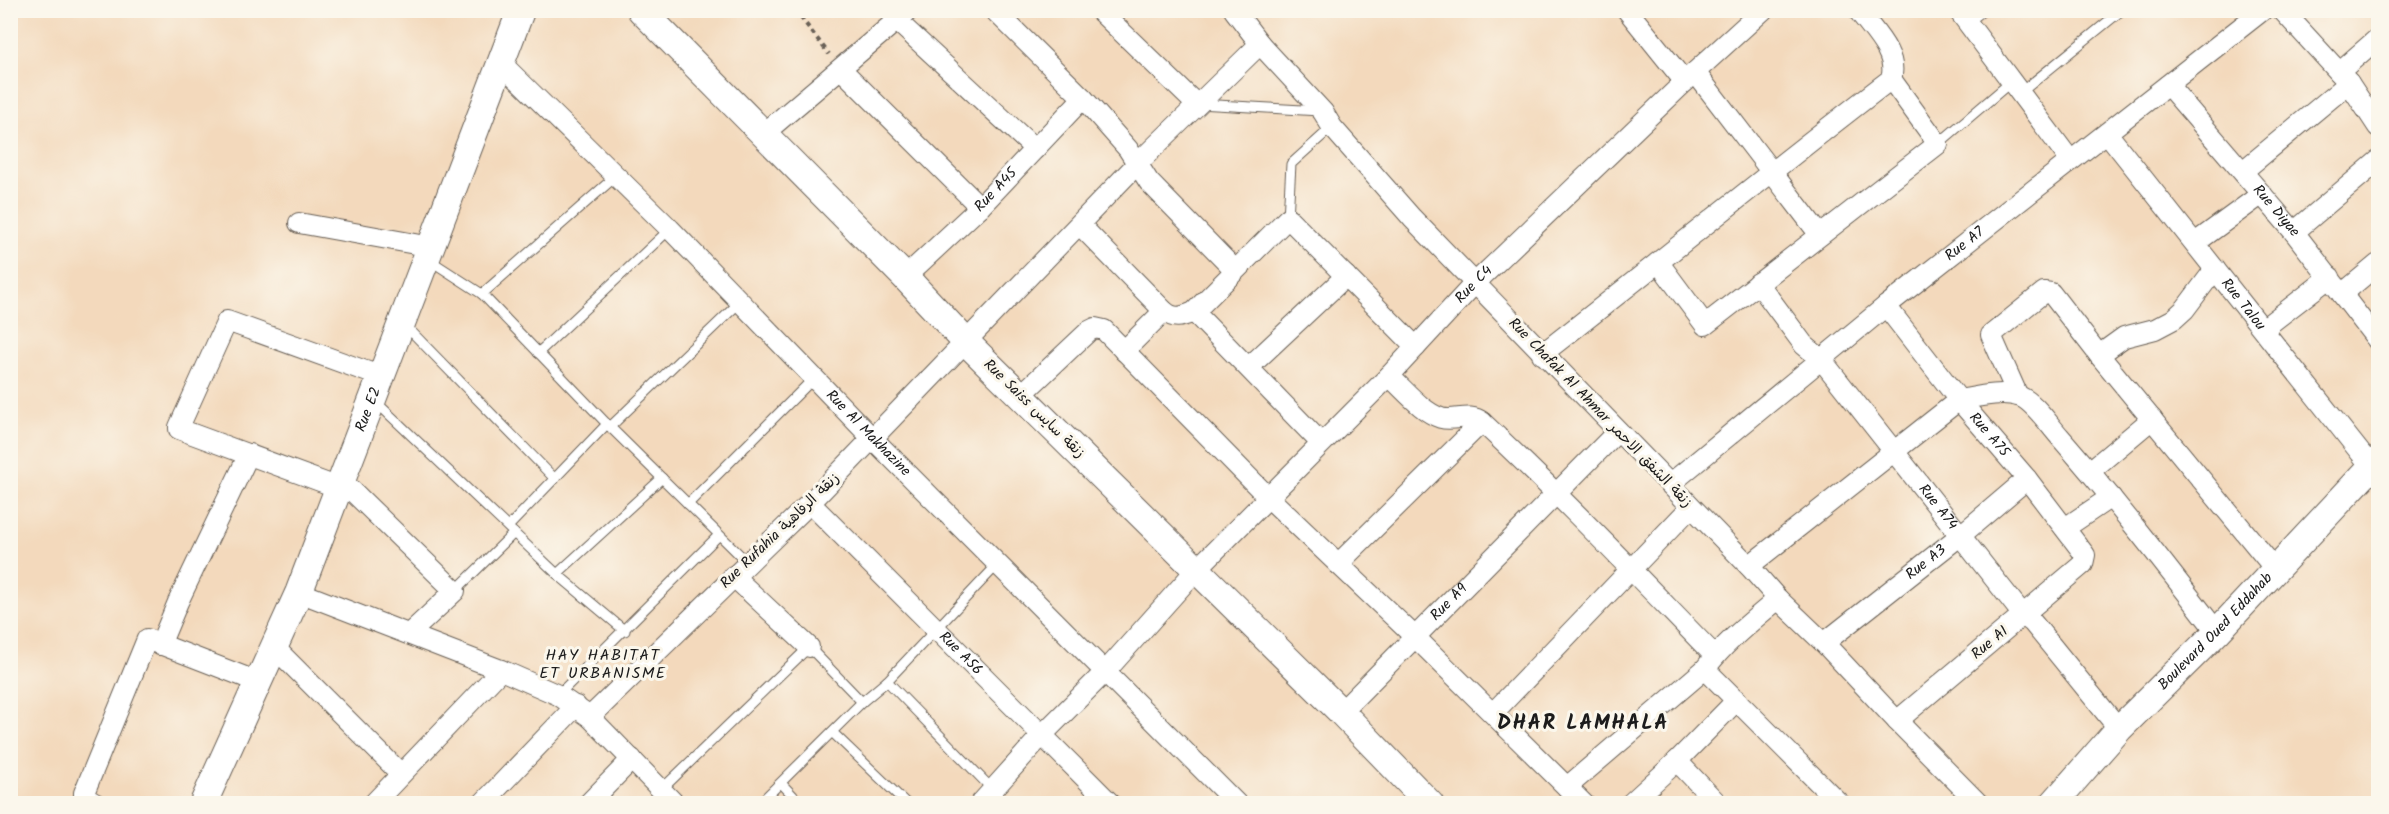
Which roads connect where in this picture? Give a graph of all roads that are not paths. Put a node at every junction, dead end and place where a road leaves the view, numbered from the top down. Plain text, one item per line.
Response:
1 (521, 10) edge
2 (641, 10) edge
3 (994, 10) edge
4 (1099, 10) edge
5 (1234, 10) edge
6 (1627, 10) edge
7 (1763, 10) edge
8 (1858, 10) edge
9 (1984, 10) edge
10 (2122, 10) edge
11 (2263, 10) edge
12 (2282, 10) edge
13 (903, 16) edge
14 (1963, 17) edge
15 (2379, 38) edge
16 (1260, 44) junction
17 (502, 64) junction
18 (841, 69) junction
19 (1690, 77) junction
20 (2344, 78) junction
21 (1891, 79) junction
22 (2168, 85) junction
23 (2016, 87) junction
24 (1083, 98) junction
25 (1197, 104) junction
26 (1327, 119) junction
27 (2379, 127) edge
28 (2107, 133) junction
29 (762, 135) junction
30 (1938, 144) junction
31 (1035, 149) junction
32 (2070, 160) junction
33 (2379, 160) edge
34 (1138, 163) junction
35 (1771, 171) junction
36 (2243, 171) junction
37 (616, 176) junction
38 (2262, 194) junction
39 (980, 207) junction
40 (1288, 218) junction
41 (299, 223) dead end
42 (1080, 225) junction
43 (670, 229) junction
44 (2294, 232) junction
45 (1821, 235) junction
46 (2195, 243) junction
47 (429, 253) junction
48 (1659, 263) junction
49 (2379, 264) edge
50 (2216, 269) junction
51 (1235, 270) junction
52 (1346, 276) junction
53 (905, 277) junction
54 (2330, 277) junction
55 (1475, 283) junction
56 (1758, 283) junction
57 (482, 294) junction
58 (2342, 294) junction
59 (740, 302) junction
60 (1886, 306) junction
61 (1164, 311) junction
62 (1194, 312) junction
63 (402, 322) junction
64 (2263, 329) junction
65 (965, 341) junction
66 (2379, 341) edge
67 (1416, 347) junction
68 (1124, 351) junction
69 (538, 353) junction
70 (1542, 354) junction
71 (2099, 355) junction
72 (1821, 359) junction
73 (1248, 367) junction
74 (1389, 376) junction
75 (814, 378) junction
76 (377, 388) junction
77 (1020, 396) junction
78 (2018, 396) junction
79 (1959, 400) junction
80 (2152, 418) junction
81 (1482, 422) junction
82 (609, 425) junction
83 (1618, 430) junction
84 (873, 439) junction
85 (1321, 443) junction
86 (1893, 452) junction
87 (249, 454) junction
88 (2376, 467) edge
89 (2090, 471) junction
90 (555, 478) junction
91 (662, 478) junction
92 (2027, 479) junction
93 (340, 484) junction
94 (1670, 484) junction
95 (1557, 493) junction
96 (1267, 496) junction
97 (2111, 497) junction
98 (810, 502) junction
99 (688, 504) junction
100 (1691, 507) junction
101 (2066, 528) junction
102 (511, 530) junction
103 (720, 535) junction
104 (1961, 536) junction
105 (748, 563) junction
106 (998, 564) junction
107 (1338, 564) junction
108 (2083, 564) joint
109 (1749, 567) junction
110 (2275, 569) junction
111 (1196, 570) junction
112 (1629, 570) junction
113 (557, 574) junction
114 (733, 576) junction
115 (455, 591) junction
116 (299, 592) junction
117 (1778, 599) junction
118 (2023, 615) junction
119 (936, 627) junction
120 (625, 631) junction
121 (2217, 632) junction
122 (409, 634) junction
123 (1414, 636) junction
124 (1824, 643) junction
125 (160, 645) junction
126 (274, 647) junction
127 (809, 647) junction
128 (1710, 662) junction
129 (501, 670) junction
130 (1105, 672) junction
131 (887, 681) junction
132 (258, 682) junction
133 (558, 695) junction
134 (1737, 700) junction
135 (862, 702) junction
136 (583, 711) junction
137 (1341, 712) junction
138 (1493, 713) junction
139 (1897, 721) junction
140 (2119, 729) junction
141 (832, 732) junction
142 (1042, 735) junction
143 (633, 759) junction
144 (1677, 761) junction
145 (401, 774) junction
146 (781, 783) junction
147 (1567, 787) junction
148 (662, 789) junction
149 (986, 797) edge
150 (1231, 802) edge
151 (96, 804) edge
152 (202, 804) edge
153 (373, 804) edge
154 (482, 804) edge
155 (588, 804) edge
156 (675, 804) edge
157 (759, 804) edge
158 (801, 804) edge
159 (907, 804) edge
160 (1111, 804) edge
161 (1430, 804) edge
162 (1584, 804) edge
163 (1630, 804) edge
164 (1718, 804) edge
165 (1840, 804) edge
166 (1979, 804) edge
167 (2053, 804) edge

1 - 17 street, Rue E2
2 - 29 street, Rue Saiss زنقة سايس
3 - 24 street
4 - 25 street
5 - 16 street, Rue Chafak Al Ahmar زنقة الشفق الاحمر
6 - 19 street
7 - 19 street, Rue C4
8 - 21 street
9 - 14 lane
10 - 23 lane
11 - 22 street, Rue A7
12 - 20 street
13 - 18 street
13 - 31 street
14 - 23 street
15 - 20 street
16 - 25 street, Rue Rufahia زنقة الرفاهية
16 - 26 street, Rue Chafak Al Ahmar زنقة الشفق الاحمر
17 - 37 street, Rue Al Makhazine
17 - 47 street, Rue E2
18 - 29 street
18 - 39 street
19 - 35 street
19 - 55 street, Rue C4
20 - 27 street
20 - 36 street
21 - 30 street
21 - 35 street
22 - 28 street, Rue A7
22 - 36 street, Rue Diyae
23 - 30 lane
23 - 32 street
24 - 31 street, Rue A45
24 - 34 street
25 - 26 lane
25 - 34 street, Rue Rufahia زنقة الرفاهية
26 - 40 lane
26 - 55 street, Rue Chafak Al Ahmar زنقة الشفق الاحمر
28 - 32 street, Rue A7
28 - 46 street, Rue Talou
29 - 53 street, Rue Saiss زنقة سايس
30 - 45 street
31 - 39 street, Rue A45
32 - 60 street, Rue A7
33 - 44 street
34 - 42 street, Rue Rufahia زنقة الرفاهية
34 - 51 street
35 - 45 street
35 - 48 street
36 - 38 street, Rue Diyae
37 - 43 street, Rue Al Makhazine
37 - 57 lane
38 - 44 street, Rue Diyae
38 - 46 street
39 - 53 street, Rue A45
40 - 51 street
40 - 52 street
41 - 47 street
42 - 61 street
42 - 65 street, Rue Rufahia زنقة الرفاهية
43 - 59 street, Rue Al Makhazine
43 - 69 lane
44 - 54 street, Rue Diyae
45 - 56 street
46 - 50 street, Rue Talou
47 - 57 lane
47 - 63 street, Rue E2
48 - 56 street
48 - 70 street
49 - 58 street
50 - 64 street, Rue Talou
50 - 71 street
51 - 62 street
52 - 67 street
52 - 73 street
53 - 65 street, Rue Saiss زنقة سايس
54 - 58 street, Rue Diyae
54 - 64 street
55 - 67 street, Rue C4
55 - 70 street, Rue Chafak Al Ahmar زنقة الشفق الاحمر
56 - 72 street, Rue A74
57 - 69 lane
58 - 66 street, Rue Diyae
59 - 75 street, Rue Al Makhazine
59 - 82 lane
60 - 72 street, Rue A7
60 - 79 street, Rue A75
61 - 62 street
61 - 68 street
62 - 73 street
63 - 76 street, Rue E2
63 - 90 lane
64 - 88 street, Rue Talou
65 - 77 street, Rue Saiss زنقة سايس
65 - 84 street, Rue Rufahia زنقة الرفاهية
67 - 74 street, Rue C4
68 - 77 street
68 - 96 street
69 - 82 lane
70 - 83 street, Rue Chafak Al Ahmar زنقة الشفق الاحمر
71 - 78 street
71 - 80 street
72 - 86 street, Rue A74
72 - 94 street, Rue A7
73 - 85 street
74 - 81 street
74 - 85 street, Rue C4
75 - 84 street, Rue Al Makhazine
75 - 99 lane
76 - 87 street
76 - 93 street, Rue E2
76 - 102 lane
77 - 111 street, Rue Saiss زنقة سايس
78 - 79 street
78 - 89 street
79 - 86 street
79 - 92 street, Rue A75
80 - 89 street
80 - 110 street
81 - 95 street
81 - 107 street
82 - 90 lane
82 - 91 lane
83 - 94 street, Rue Chafak Al Ahmar زنقة الشفق الاحمر
83 - 95 street, Rue A9
84 - 98 street, Rue Rufahia زنقة الرفاهية
84 - 106 street, Rue Al Makhazine
85 - 96 street, Rue C4
86 - 104 street, Rue A74
86 - 109 street
87 - 93 street
87 - 125 street
88 - 110 street, Boulevard Oued Eddahab
89 - 97 street
90 - 102 lane
91 - 99 lane
91 - 113 lane
92 - 101 street, Rue A75
92 - 104 street, Rue A3
93 - 115 street
93 - 116 street, Rue E2
94 - 100 street, Rue Chafak Al Ahmar زنقة الشفق الاحمر
95 - 112 street
95 - 123 street, Rue A9
96 - 107 street
96 - 111 street, Rue C4
97 - 101 street
97 - 121 street
98 - 105 street, Rue Rufahia زنقة الرفاهية
98 - 119 street, Rue A56
99 - 103 lane
100 - 109 street, Rue Chafak Al Ahmar زنقة الشفق الاحمر
100 - 112 street
101 - 108 street, Rue A75
102 - 113 lane
102 - 115 lane
103 - 105 lane
103 - 120 lane
104 - 118 street, Rue A74
104 - 124 street, Rue A3
105 - 114 street, Rue Rufahia زنقة الرفاهية
106 - 119 lane
106 - 130 street, Rue Al Makhazine
107 - 123 street
108 - 118 street, Rue A1
109 - 117 street, Rue Chafak Al Ahmar زنقة الشفق الاحمر
110 - 121 street, Boulevard Oued Eddahab
111 - 130 street, Rue C4
111 - 137 street, Rue Saiss زنقة سايس
112 - 128 street
112 - 138 street
113 - 120 lane
114 - 127 street
114 - 136 street, Rue Rufahia زنقة الرفاهية
115 - 122 street
116 - 122 street
116 - 126 street, Rue E2
117 - 124 street, Rue Chafak Al Ahmar زنقة الشفق الاحمر
117 - 128 street
118 - 139 street, Rue A1
118 - 140 street, Rue A74
119 - 131 lane
119 - 142 street, Rue A56
120 - 133 lane
121 - 140 street, Boulevard Oued Eddahab
122 - 129 street
123 - 137 street, Rue A9
123 - 138 street
124 - 139 street, Rue Chafak Al Ahmar زنقة الشفق الاحمر
125 - 132 street
125 - 151 street
126 - 132 street, Rue E2
126 - 145 street
127 - 135 lane
127 - 148 lane
128 - 134 street
128 - 147 street
129 - 133 street
129 - 145 street
130 - 142 street, Rue C4
130 - 150 street, Rue Al Makhazine
131 - 135 lane
131 - 149 lane
132 - 152 street, Rue E2
133 - 136 street
134 - 144 street
134 - 165 street
135 - 141 lane
136 - 143 street
136 - 154 street, Rue Rufahia زنقة الرفاهية
137 - 161 street, Rue Saiss زنقة سايس
138 - 147 street
139 - 166 street, Rue Chafak Al Ahmar زنقة الشفق الاحمر
140 - 167 street, Boulevard Oued Eddahab
141 - 146 lane
141 - 159 lane
142 - 149 street, Rue C4
142 - 160 street, Rue A56
143 - 148 street
143 - 155 street
144 - 163 street
144 - 164 street
145 - 153 street
146 - 157 lane
146 - 158 lane
147 - 162 street
148 - 156 street

